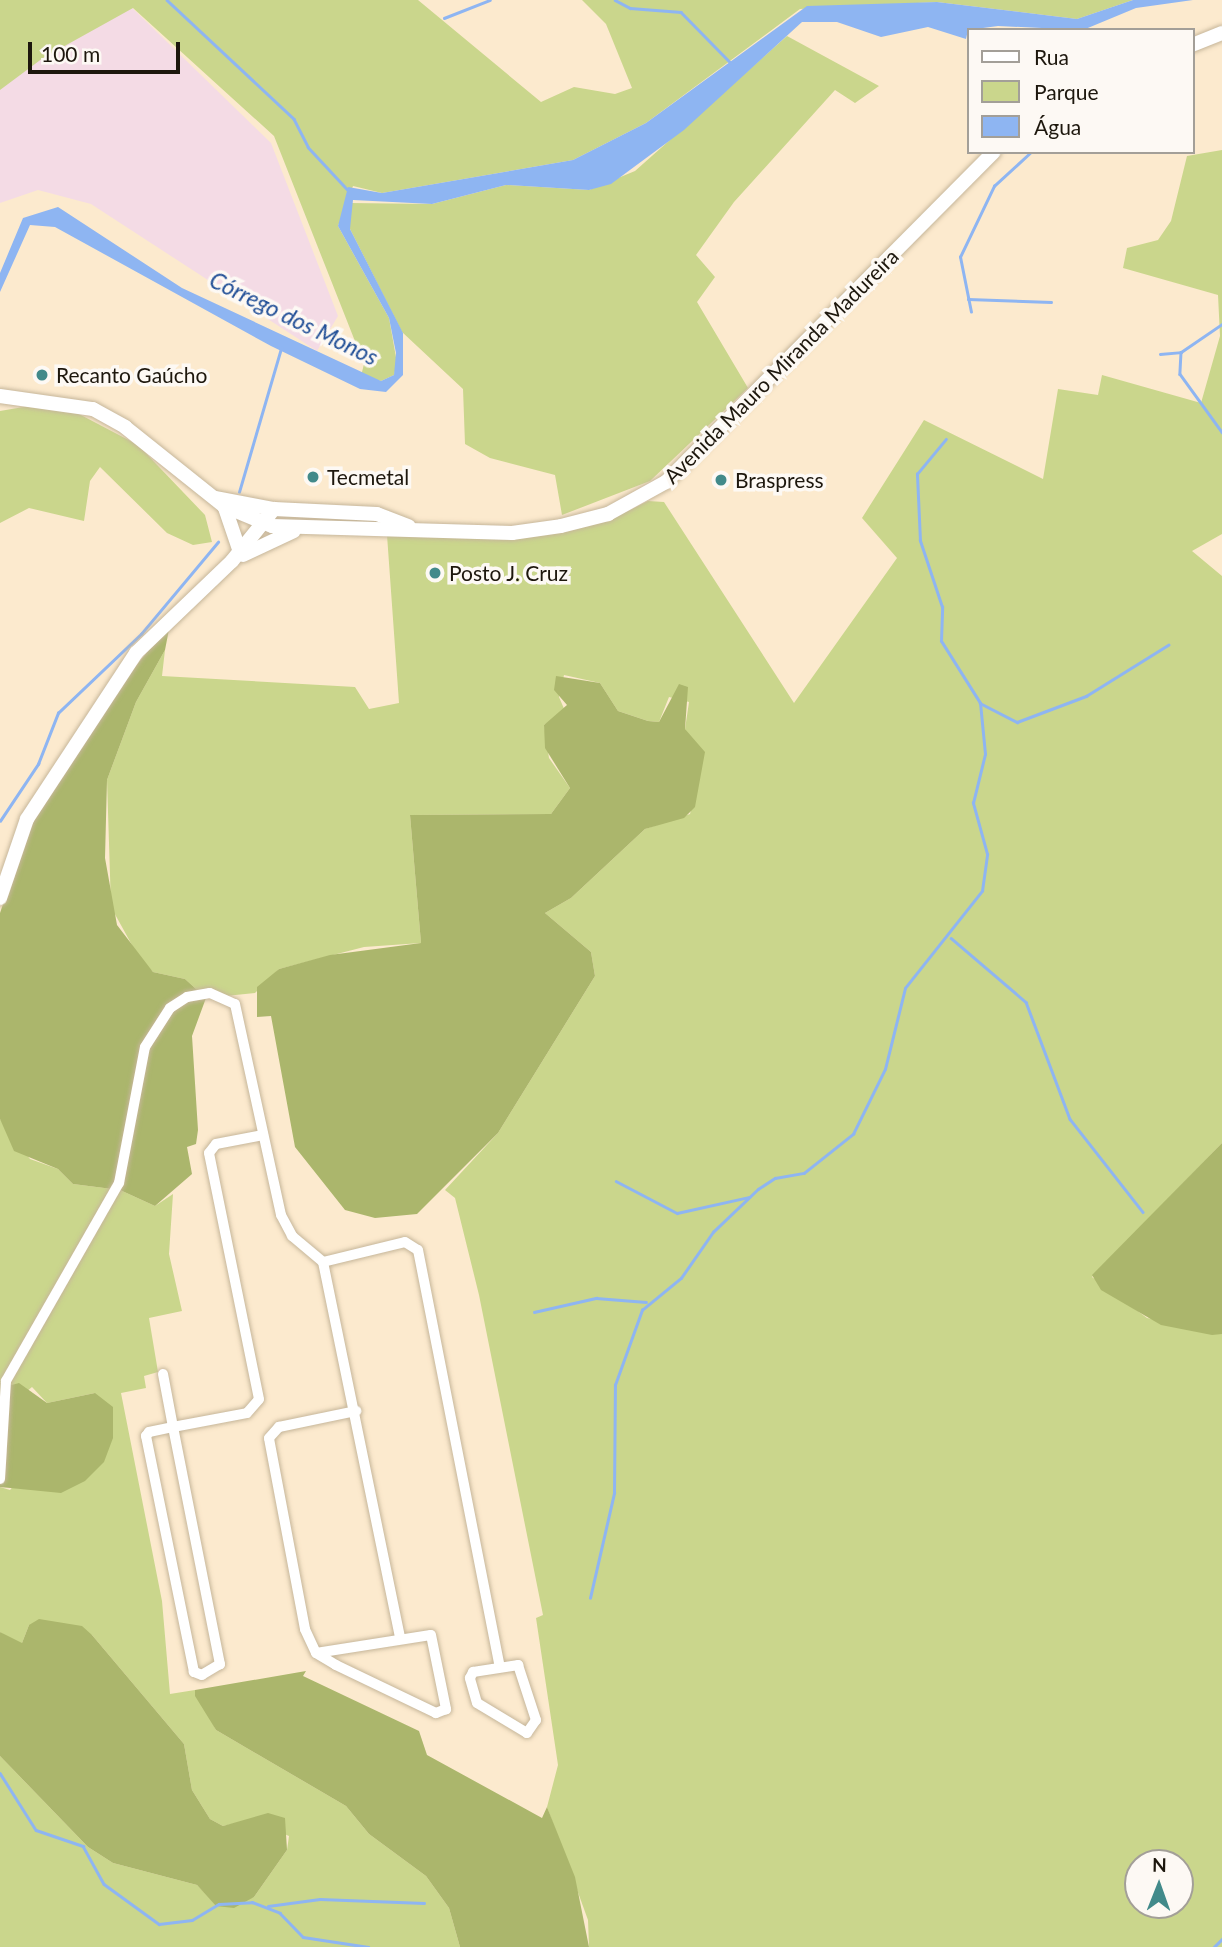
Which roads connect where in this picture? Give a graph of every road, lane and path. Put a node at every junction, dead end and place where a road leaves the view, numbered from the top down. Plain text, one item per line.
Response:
1 (1222, 33) edge
2 (1194, 44) edge
3 (992, 154) edge
4 (0, 396) edge
5 (219, 502) junction
6 (274, 509) junction
7 (264, 524) junction
8 (411, 527) junction
9 (306, 528) junction
10 (236, 556) junction
11 (0, 898) edge
12 (264, 1135) junction
13 (323, 1262) junction
14 (163, 1374) dead end
15 (356, 1411) junction
16 (173, 1427) junction
17 (0, 1479) edge
18 (400, 1637) junction
19 (316, 1653) junction
20 (500, 1667) junction

1 - 2 main road
3 - 8 main road, Avenida Mauro Miranda Madureira
4 - 5 main road, Avenida Mauro Miranda Madureira
5 - 6 main road, Avenida Mauro Miranda Madureira
5 - 7 main road, Avenida Mauro Miranda Madureira
5 - 10 main road
6 - 7 main road
6 - 8 main road, Avenida Mauro Miranda Madureira
7 - 9 main road, Avenida Mauro Miranda Madureira
7 - 10 main road
8 - 9 main road, Avenida Mauro Miranda Madureira
9 - 10 main road
10 - 11 main road
12 - 13 street
12 - 16 street
12 - 17 street
13 - 15 street
13 - 20 street
14 - 16 street
15 - 18 street
15 - 19 street
16 - 16 street
18 - 19 street
18 - 19 street
20 - 20 street

